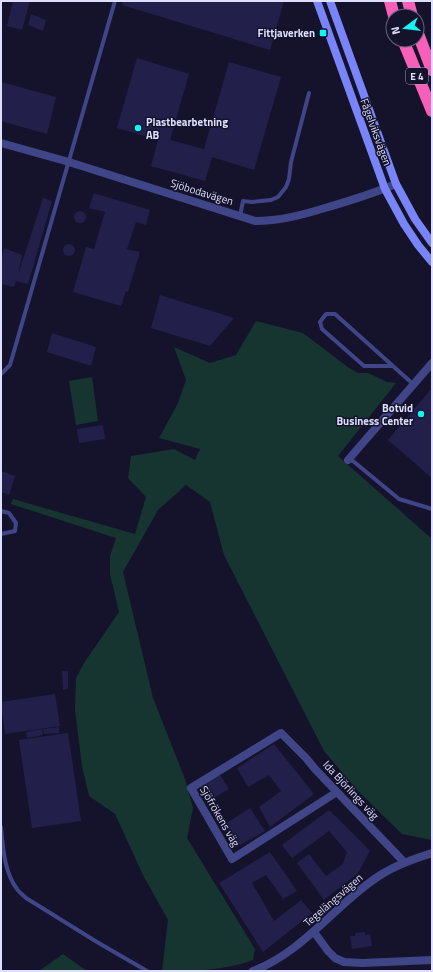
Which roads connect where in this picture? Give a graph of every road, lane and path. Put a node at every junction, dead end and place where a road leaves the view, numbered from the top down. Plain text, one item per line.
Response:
1 (115, 1) edge
2 (317, 1) edge
3 (330, 1) edge
4 (406, 48) edge
5 (424, 48) edge
6 (432, 70) edge
7 (309, 93) dead end
8 (432, 111) edge
9 (1, 143) edge
10 (69, 162) junction
11 (396, 184) junction
12 (385, 188) junction
13 (240, 216) junction
14 (432, 243) edge
15 (432, 262) edge
16 (432, 363) edge
17 (393, 366) junction
18 (1, 374) edge
19 (414, 384) junction
20 (348, 460) joint
21 (432, 509) edge
22 (1, 511) edge
23 (1, 534) edge
24 (281, 733) joint
25 (337, 792) junction
26 (1, 827) edge
27 (2, 842) edge
28 (432, 853) edge
29 (404, 862) junction
30 (314, 932) junction
31 (432, 960) edge
32 (266, 968) edge
33 (147, 971) edge
34 (253, 971) edge

1 - 10 lane
2 - 12 main road, Fågelviksvägen
3 - 11 main road, Fågelviksvägen
4 - 8 highway, E 4
5 - 6 highway, E 4
7 - 13 lane
9 - 10 street, Sjöbodavägen
10 - 13 street, Sjöbodavägen
10 - 18 lane
11 - 12 street, Sjöbodavägen
11 - 14 main road, Fågelviksvägen
12 - 13 street, Sjöbodavägen
12 - 15 main road, Fågelviksvägen
16 - 19 street
17 - 17 lane
17 - 19 lane
19 - 20 street
20 - 21 lane
22 - 23 lane
24 - 25 street, Ida Björlings väg
24 - 25 street, Sjöfrökens väg
25 - 29 street, Ida Björlings väg
26 - 27 lane
27 - 33 lane
28 - 29 street, Tegelängsvägen
29 - 30 street, Tegelängsvägen
30 - 31 street
30 - 32 street, Tegelängsvägen
32 - 34 street, Tegelängsvägen

